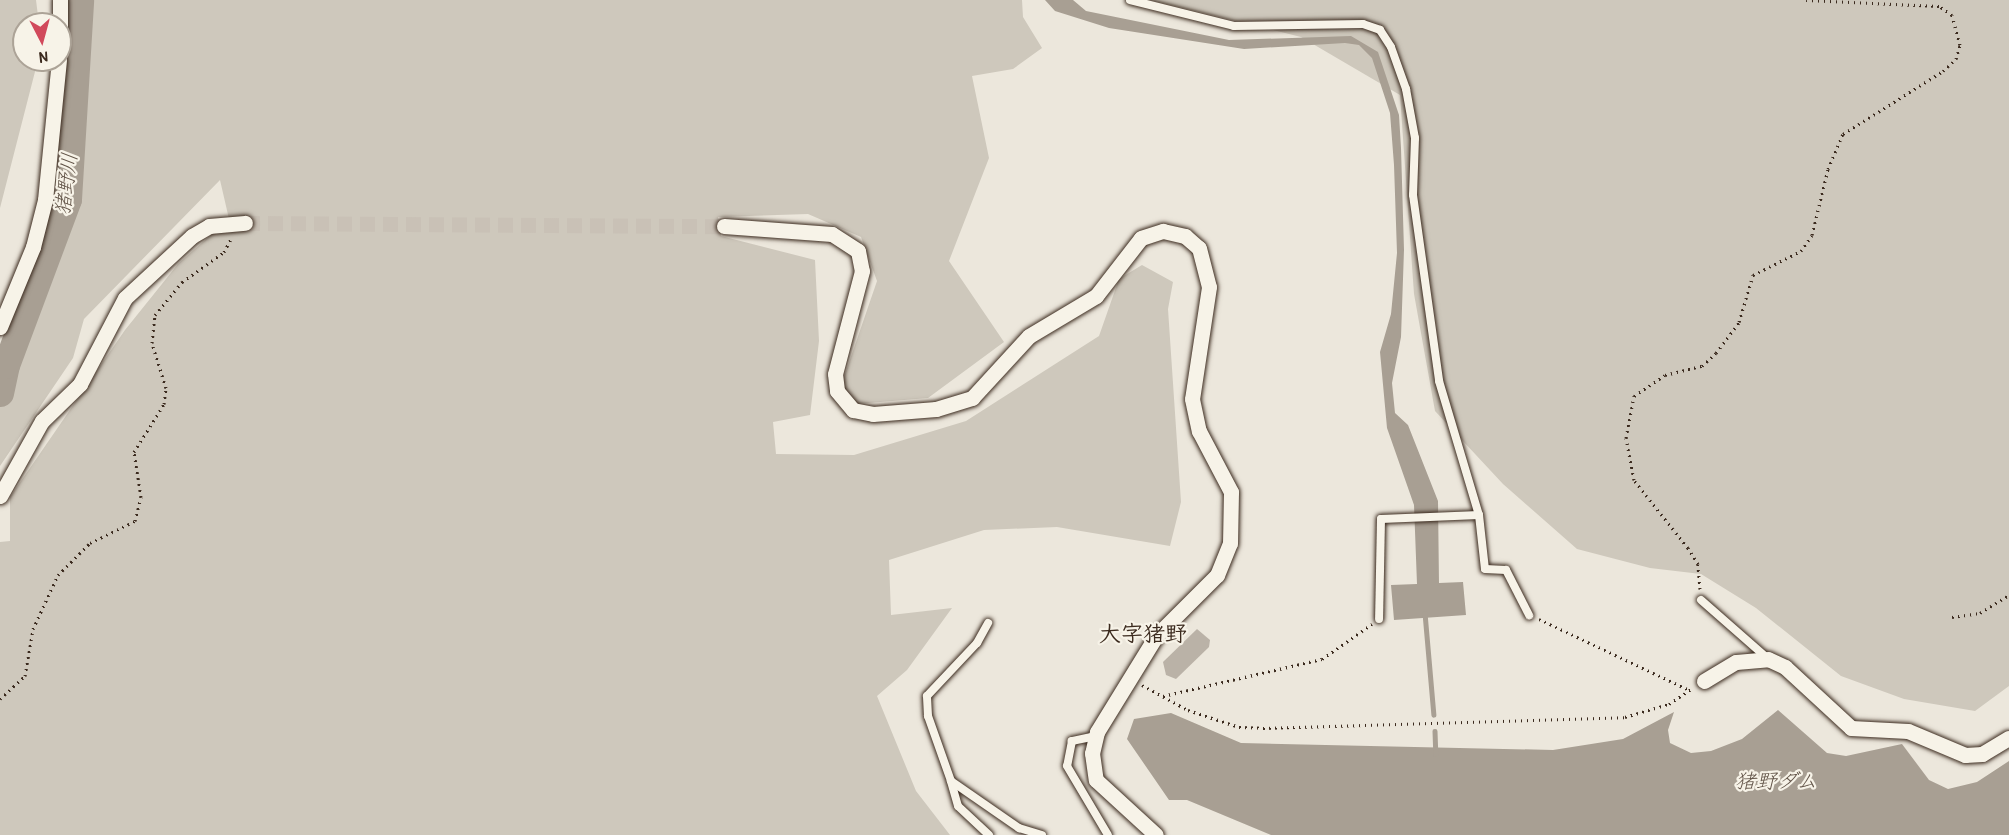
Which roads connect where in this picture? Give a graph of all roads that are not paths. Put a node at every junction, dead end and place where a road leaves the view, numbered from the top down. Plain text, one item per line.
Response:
1 (1130, 0) edge
2 (58, 72) edge
3 (238, 223) tunnel mouth
4 (724, 226) tunnel mouth
5 (0, 327) edge
6 (0, 496) edge
7 (1479, 515) junction
8 (1701, 600) road end
9 (1529, 615) road end
10 (1379, 620) road end
11 (988, 623) dead end
12 (1768, 659) junction
13 (1704, 681) road end
14 (1096, 736) junction
15 (2009, 738) edge
16 (951, 781) junction
17 (989, 835) edge
18 (1042, 835) edge
19 (1108, 835) edge
20 (1156, 835) edge

1 - 7 lane
2 - 5 street
3 - 6 street
4 - 14 street
7 - 9 lane
7 - 10 lane
8 - 12 lane
11 - 16 lane
12 - 13 street
12 - 15 street
14 - 19 lane
14 - 20 street
16 - 17 lane
16 - 18 lane

